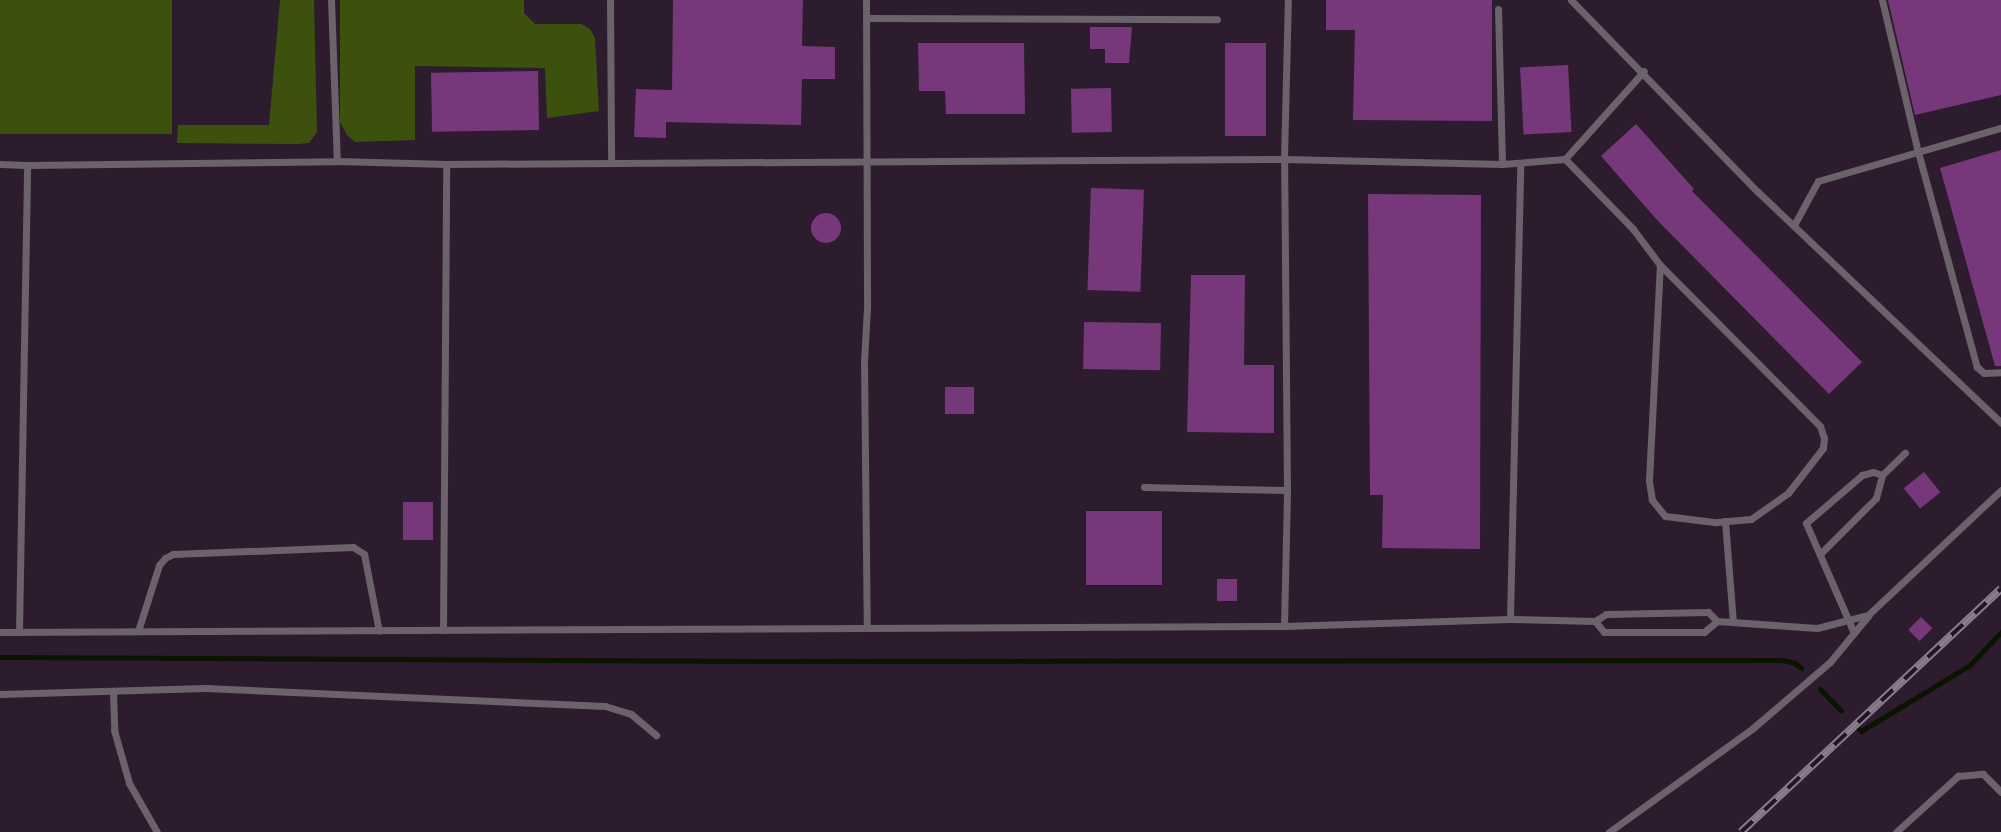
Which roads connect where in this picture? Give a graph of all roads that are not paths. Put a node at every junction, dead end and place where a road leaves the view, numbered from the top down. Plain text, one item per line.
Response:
1 (331, 0) edge
2 (610, 0) edge
3 (866, 0) edge
4 (1288, 0) edge
5 (1571, 0) edge
6 (1882, 0) edge
7 (1499, 9) dead end
8 (866, 19) junction
9 (1217, 19) dead end
10 (1644, 71) junction
11 (2001, 128) edge
12 (1918, 152) junction
13 (1284, 159) junction
14 (1565, 159) junction
15 (337, 160) junction
16 (611, 161) junction
17 (865, 163) junction
18 (0, 164) edge
19 (446, 164) junction
20 (1502, 164) junction
21 (1520, 164) junction
22 (27, 165) junction
23 (1794, 225) junction
24 (1660, 265) junction
25 (2001, 372) edge
26 (2001, 424) edge
27 (1905, 453) dead end
28 (1882, 475) junction
29 (1144, 487) dead end
30 (1287, 490) junction
31 (2001, 490) edge
32 (1725, 521) junction
33 (1820, 554) junction
34 (1868, 615) junction
35 (1510, 620) junction
36 (1848, 620) junction
37 (1595, 621) junction
38 (1717, 621) junction
39 (1733, 622) junction
40 (867, 626) junction
41 (1284, 626) junction
42 (443, 630) junction
43 (138, 631) junction
44 (380, 631) junction
45 (0, 632) edge
46 (19, 632) junction
47 (1854, 633) junction
48 (113, 692) junction
49 (0, 694) edge
50 (656, 735) dead end
51 (2001, 792) edge
52 (157, 832) edge
53 (1609, 832) edge
54 (1896, 832) edge

1 - 15 lane
2 - 16 lane
3 - 8 lane
4 - 13 lane
5 - 10 lane
6 - 12 lane
7 - 20 lane
8 - 9 lane
8 - 17 lane
10 - 14 lane
10 - 23 lane
11 - 12 lane
12 - 23 lane
12 - 25 lane
13 - 17 lane
13 - 20 lane
13 - 30 lane
14 - 21 lane
14 - 24 lane
15 - 19 lane
15 - 22 lane
16 - 17 lane
16 - 19 lane
17 - 40 lane
18 - 22 lane
19 - 42 lane
20 - 21 lane
21 - 35 lane
22 - 46 lane
23 - 26 lane
24 - 32 lane
24 - 32 lane
27 - 28 lane
28 - 33 lane
28 - 33 lane
29 - 30 lane
30 - 41 lane
31 - 34 lane
32 - 39 lane
33 - 36 lane
34 - 36 lane
34 - 47 lane
35 - 37 lane
35 - 41 lane
36 - 39 lane
36 - 47 lane
37 - 38 lane
37 - 38 lane
38 - 39 lane
40 - 41 lane
40 - 42 lane
42 - 44 lane
43 - 44 lane
43 - 44 lane
43 - 46 lane
45 - 46 lane
47 - 53 lane
48 - 49 lane
48 - 50 lane
48 - 52 lane
51 - 54 lane

